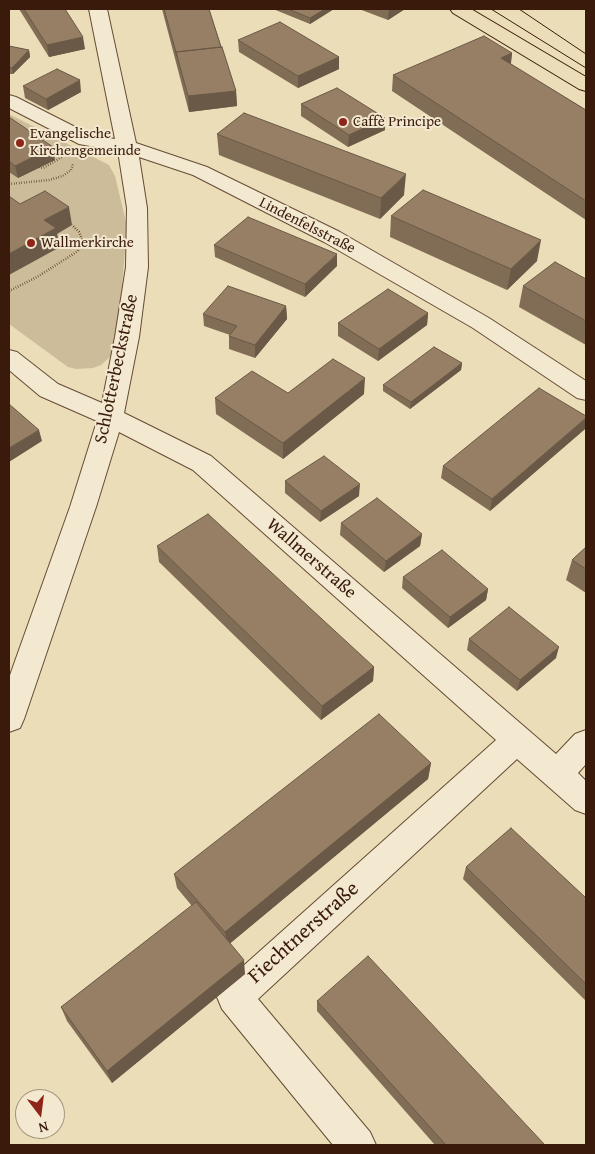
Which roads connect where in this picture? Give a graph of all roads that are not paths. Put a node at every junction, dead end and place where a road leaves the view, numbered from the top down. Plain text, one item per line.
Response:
1 (98, 9) edge
2 (459, 9) edge
3 (586, 85) edge
4 (9, 101) edge
5 (127, 147) junction
6 (9, 358) edge
7 (586, 392) edge
8 (111, 417) junction
9 (9, 719) edge
10 (517, 740) junction
11 (586, 743) edge
12 (557, 775) junction
13 (586, 800) edge
14 (357, 1145) edge

1 - 5 street, Schlotterbeckstraße
2 - 3 main road
4 - 5 street, Lindenfelsstraße
5 - 7 street, Lindenfelsstraße
5 - 8 street, Schlotterbeckstraße
6 - 8 street, Wallmerstraße
8 - 9 street, Schlotterbeckstraße
8 - 10 street, Wallmerstraße
10 - 12 street, Wallmerstraße
10 - 14 street, Fiechtnerstraße
11 - 12 street
12 - 13 street, Wallmerstraße

